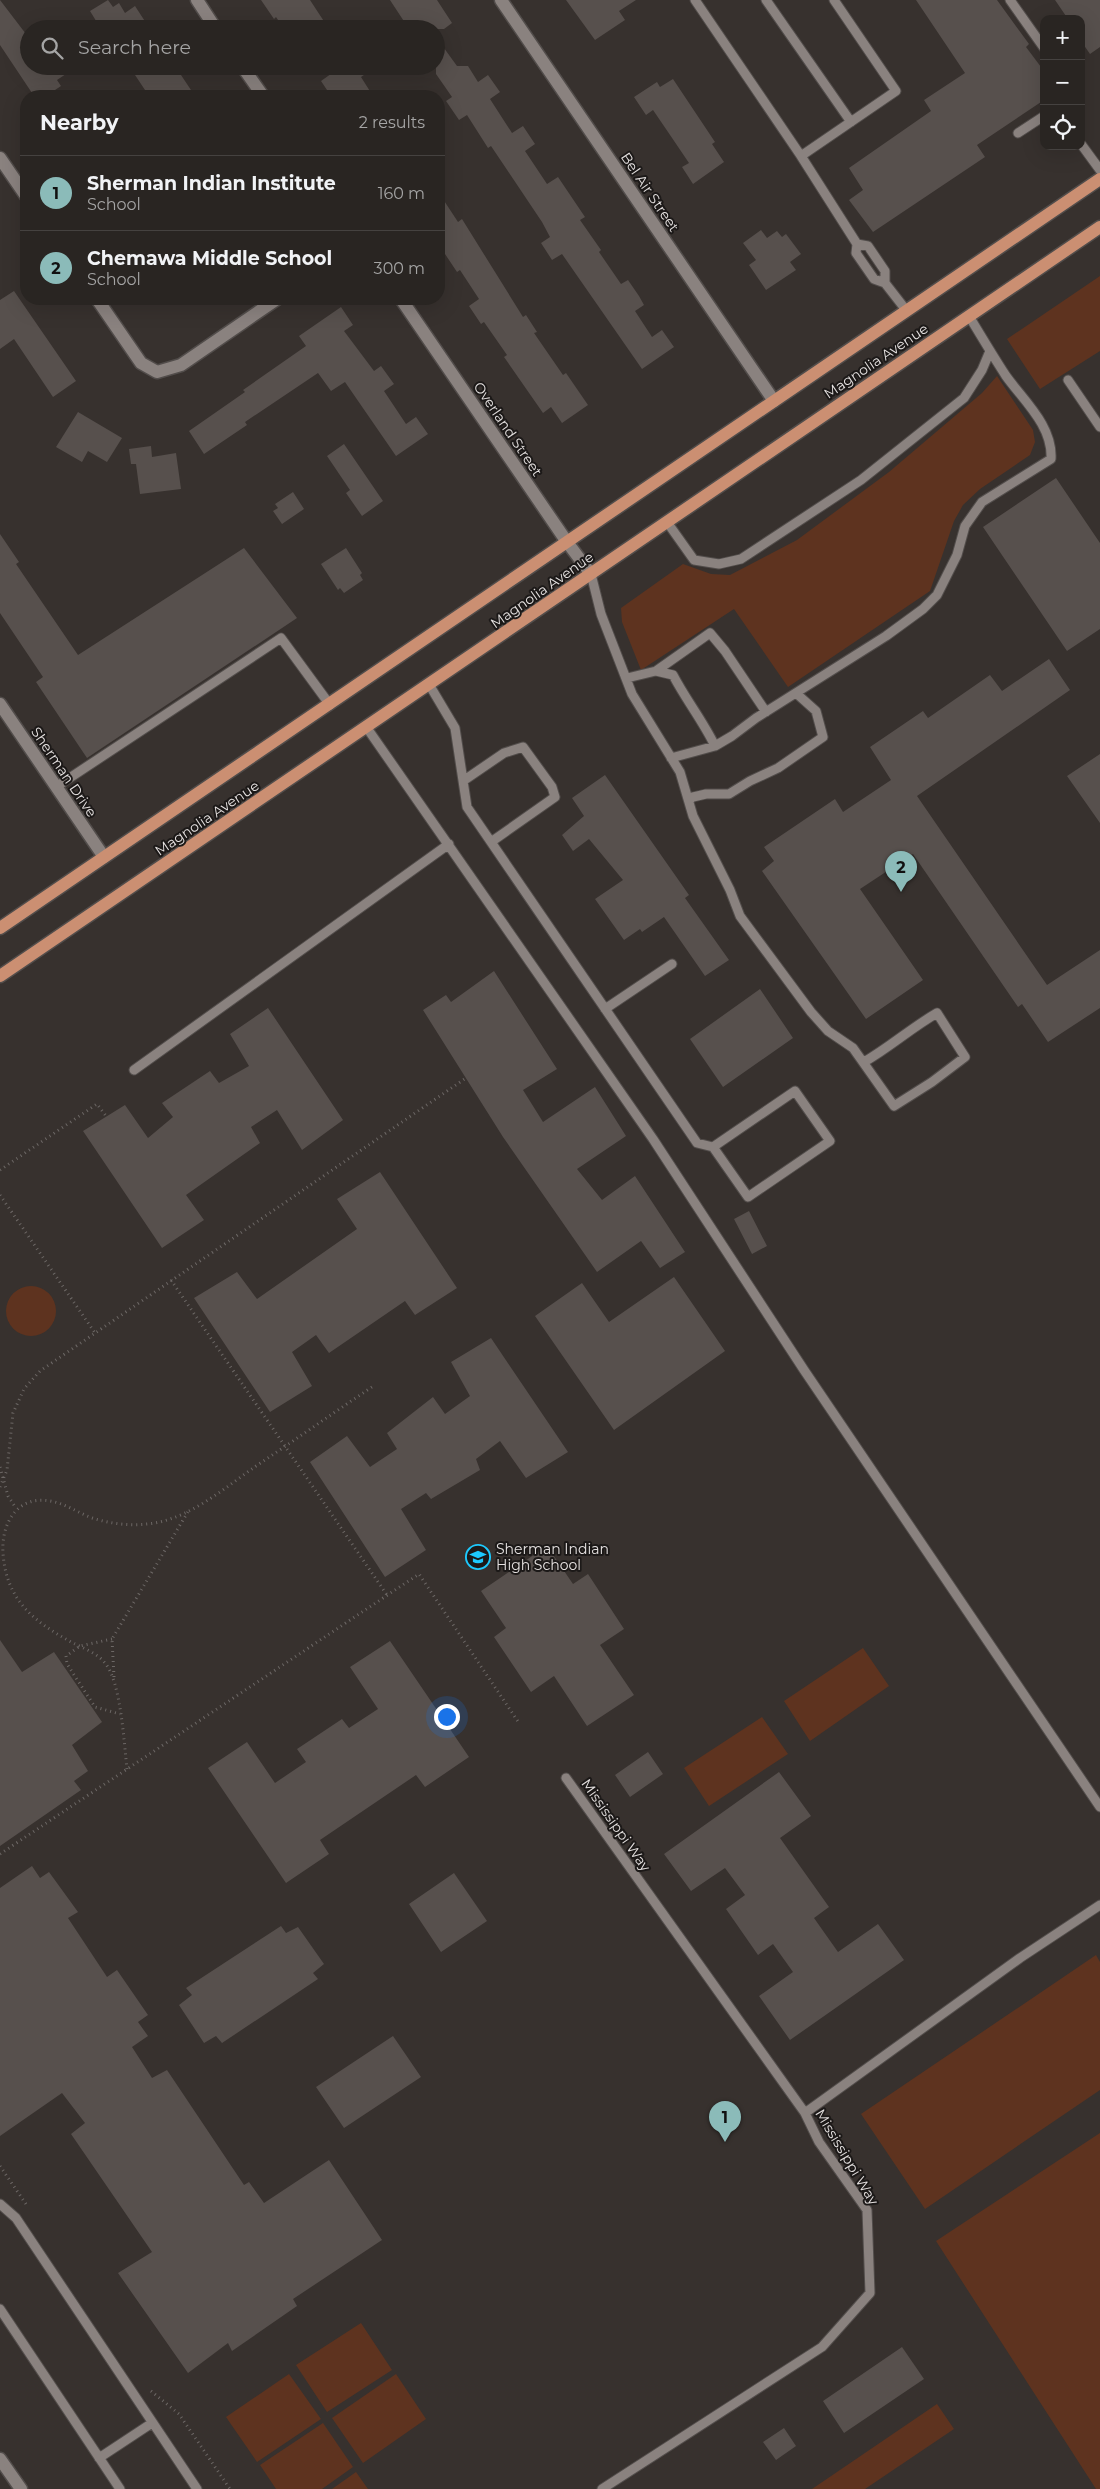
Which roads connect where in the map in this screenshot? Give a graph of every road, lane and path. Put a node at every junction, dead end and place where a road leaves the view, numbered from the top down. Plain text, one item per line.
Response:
1 (196, 0) edge
2 (501, 0) edge
3 (695, 0) edge
4 (766, 0) edge
5 (834, 0) edge
6 (1010, 0) edge
7 (210, 20) edge
8 (1040, 42) edge
9 (248, 75) edge
10 (259, 90) edge
11 (1040, 119) edge
12 (851, 122) junction
13 (1018, 133) dead end
14 (1085, 149) edge
15 (801, 156) junction
16 (0, 158) edge
17 (1100, 170) edge
18 (1100, 179) edge
19 (20, 187) edge
20 (1100, 227) edge
21 (856, 244) junction
22 (885, 283) junction
23 (101, 305) edge
24 (268, 305) edge
25 (405, 305) edge
26 (906, 310) junction
27 (969, 316) junction
28 (990, 351) junction
29 (1068, 380) dead end
30 (774, 401) junction
31 (1100, 427) edge
32 (667, 522) junction
33 (567, 542) junction
34 (591, 574) junction
35 (656, 671) junction
36 (626, 678) junction
37 (430, 686) junction
38 (797, 694) junction
39 (0, 704) edge
40 (330, 705) junction
41 (766, 712) junction
42 (367, 728) junction
43 (715, 746) junction
44 (671, 758) junction
45 (463, 781) junction
46 (56, 787) junction
47 (688, 800) junction
48 (491, 842) junction
49 (449, 844) junction
50 (104, 858) junction
51 (0, 928) edge
52 (672, 964) dead end
53 (0, 976) edge
54 (605, 1009) junction
55 (864, 1062) junction
56 (134, 1070) dead end
57 (466, 1078) dead end
58 (106, 1116) dead end
59 (713, 1147) junction
60 (0, 1170) edge
61 (0, 1195) edge
62 (171, 1280) junction
63 (95, 1333) junction
64 (372, 1387) dead end
65 (285, 1446) junction
66 (0, 1467) edge
67 (4, 1477) junction
68 (0, 1487) edge
69 (16, 1508) junction
70 (189, 1510) junction
71 (2, 1566) edge
72 (387, 1595) junction
73 (112, 1639) junction
74 (80, 1646) junction
75 (114, 1680) junction
76 (120, 1714) junction
77 (519, 1723) dead end
78 (127, 1769) junction
79 (566, 1778) dead end
80 (1100, 1807) edge
81 (0, 1854) edge
82 (1100, 1905) edge
83 (805, 2113) junction
84 (0, 2166) edge
85 (0, 2204) edge
86 (33, 2215) dead end
87 (0, 2309) edge
88 (147, 2384) dead end
89 (152, 2423) junction
90 (99, 2458) junction
91 (0, 2459) edge
92 (21, 2489) edge
93 (120, 2489) edge
94 (197, 2489) edge
95 (230, 2489) edge
96 (602, 2489) edge

1 - 7 street
2 - 30 street, Bel Air Street
3 - 15 lane
4 - 12 lane
5 - 12 lane
6 - 8 lane
9 - 10 street
11 - 13 lane
12 - 15 lane
14 - 17 lane
15 - 21 lane
16 - 19 street
18 - 26 main road, Magnolia Avenue
20 - 27 main road, Magnolia Avenue
21 - 22 lane
21 - 22 lane
22 - 26 lane
23 - 24 street
25 - 33 street, Overland Street
26 - 30 main road, Magnolia Avenue
27 - 28 lane
27 - 32 main road, Magnolia Avenue
28 - 32 lane
28 - 38 lane
29 - 31 lane
30 - 33 main road, Magnolia Avenue
32 - 34 main road, Magnolia Avenue
33 - 34 street, Overland Street
33 - 40 main road, Magnolia Avenue
34 - 36 lane
34 - 37 main road, Magnolia Avenue
35 - 36 lane
35 - 41 lane
35 - 43 lane
36 - 44 lane
37 - 42 main road, Magnolia Avenue
37 - 45 lane
38 - 41 lane
38 - 47 lane
39 - 46 street, Sherman Drive
40 - 46 lane
40 - 50 main road, Magnolia Avenue
41 - 43 lane
42 - 49 lane
42 - 53 main road, Magnolia Avenue
43 - 44 lane
44 - 47 lane
45 - 48 lane
45 - 48 lane
46 - 50 street, Sherman Drive
47 - 55 lane
48 - 54 lane
49 - 56 lane
49 - 80 lane
50 - 51 main road, Magnolia Avenue
52 - 54 lane
54 - 59 lane
55 - 55 lane
57 - 62 path
58 - 60 path
59 - 59 lane
61 - 63 path
62 - 63 path
62 - 65 path
63 - 67 path
64 - 65 path
65 - 70 path
65 - 72 path
66 - 67 path
67 - 68 path
67 - 69 path
69 - 70 path
69 - 71 path
70 - 73 path
71 - 74 path
72 - 77 path
72 - 78 path
73 - 74 path
73 - 75 path
74 - 75 path
74 - 76 path
75 - 76 path
76 - 78 path
78 - 81 path
79 - 83 lane, Mississippi Way
82 - 83 lane
83 - 96 lane, Mississippi Way
84 - 86 path
85 - 89 lane
87 - 90 lane
88 - 95 path
89 - 90 lane
89 - 94 lane
90 - 93 lane
91 - 92 street

